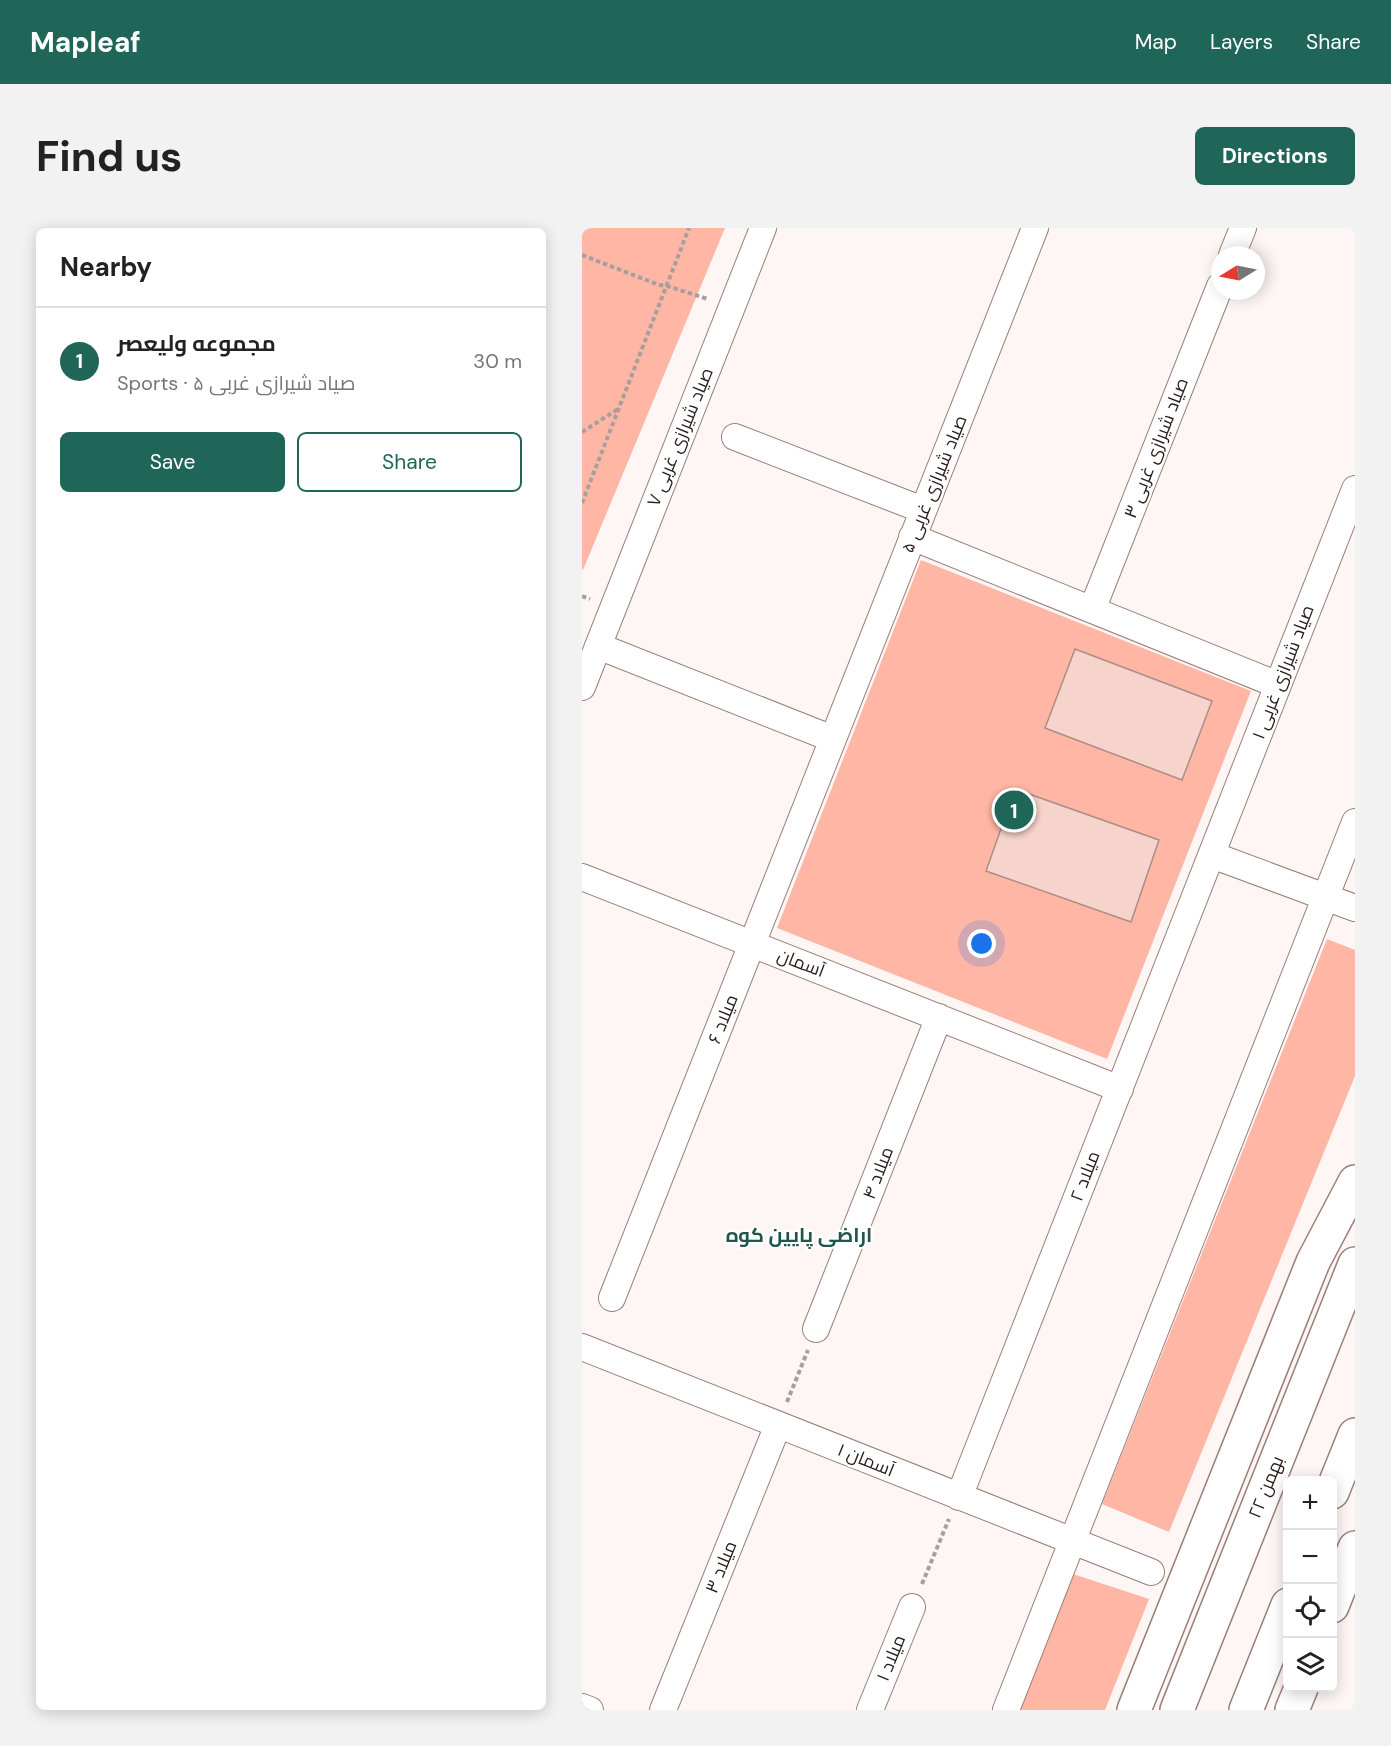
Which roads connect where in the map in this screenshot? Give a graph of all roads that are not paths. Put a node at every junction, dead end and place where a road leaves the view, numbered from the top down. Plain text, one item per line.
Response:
1 (763, 228) edge
2 (1035, 228) edge
3 (1243, 228) edge
4 (1236, 246) edge
5 (1214, 300) edge
6 (735, 437) dead end
7 (1355, 489) edge
8 (923, 510) junction
9 (912, 537) junction
10 (1092, 610) junction
11 (598, 646) junction
12 (1278, 685) junction
13 (582, 687) edge
14 (833, 739) junction
15 (1355, 822) edge
16 (1212, 855) junction
17 (582, 877) edge
18 (1325, 897) junction
19 (1355, 908) edge
20 (753, 944) junction
21 (939, 1017) junction
22 (1120, 1089) junction
23 (1355, 1182) edge
24 (1355, 1264) edge
25 (612, 1298) dead end
26 (816, 1329) road end
27 (582, 1347) edge
28 (778, 1425) junction
29 (1355, 1436) edge
30 (1337, 1480) edge
31 (959, 1497) junction
32 (1072, 1541) junction
33 (1355, 1548) edge
34 (1151, 1572) dead end
35 (1337, 1593) edge
36 (912, 1607) road end
37 (1283, 1615) edge
38 (1299, 1692) edge
39 (582, 1707) edge
40 (590, 1710) edge
41 (663, 1710) edge
42 (870, 1710) edge
43 (1006, 1710) edge
44 (1134, 1710) edge
45 (1178, 1710) edge
46 (1246, 1710) edge
47 (1292, 1710) edge

1 - 11 street, صیاد شیرازی غربی ۷
2 - 8 street, صیاد شیرازی غربی ۵
3 - 4 street
5 - 10 street, صیاد شیرازی غربی ۳
6 - 8 street
7 - 12 street, صیاد شیرازی غربی ۱
8 - 9 street, صیاد شیرازی غربی ۵
9 - 10 street
9 - 14 street, صیاد شیرازی غربی ۵
10 - 12 street
11 - 13 street, صیاد شیرازی غربی ۷
11 - 14 street
12 - 16 street, صیاد شیرازی غربی ۱
14 - 20 street, میلاد ۶
15 - 18 street
16 - 18 street
16 - 22 street, میلاد ۲
17 - 20 street, آسمان
18 - 19 street
18 - 32 street
20 - 21 street, آسمان
20 - 25 street, میلاد ۶
21 - 22 street, آسمان
21 - 26 street, میلاد ۴
22 - 31 street, میلاد ۲
23 - 44 highway
24 - 45 highway, ۲۲ بهمن
27 - 28 street, آسمان ۱
28 - 31 street, آسمان ۱
28 - 41 street, میلاد ۳
29 - 30 highway
31 - 32 street, آسمان ۱
32 - 34 street, آسمان ۱
32 - 43 street
33 - 35 highway
36 - 42 street, میلاد ۱
37 - 46 highway
38 - 47 highway
39 - 40 street

